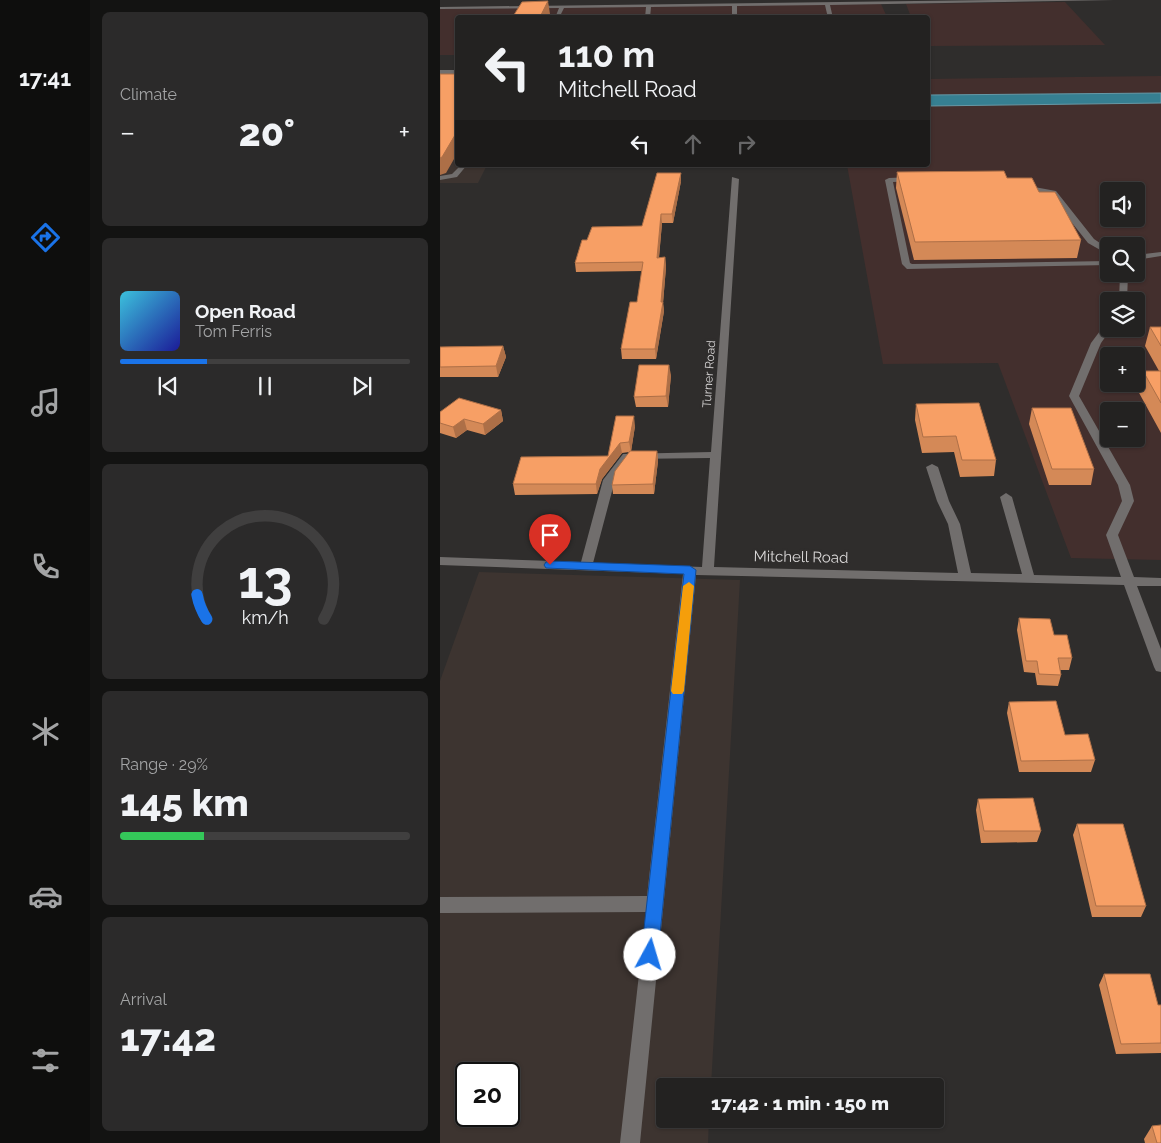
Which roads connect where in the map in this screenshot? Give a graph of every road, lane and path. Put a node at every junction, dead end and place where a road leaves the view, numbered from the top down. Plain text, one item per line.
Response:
1 (1112, 0) edge
2 (976, 1) edge
3 (827, 3) junction
4 (734, 4) junction
5 (782, 4) junction
6 (649, 5) junction
7 (562, 6) junction
8 (485, 7) junction
9 (511, 7) junction
10 (440, 8) edge
11 (783, 11) dead end
12 (820, 11) dead end
13 (829, 11) junction
14 (481, 12) dead end
15 (508, 12) dead end
16 (558, 15) edge
17 (647, 15) edge
18 (735, 15) edge
19 (830, 15) edge
20 (440, 72) edge
21 (455, 72) edge
22 (463, 167) edge
23 (440, 178) edge
24 (735, 179) dead end
25 (923, 179) edge
26 (1011, 183) edge
27 (1100, 247) edge
28 (1161, 254) edge
29 (1145, 257) edge
30 (1100, 263) edge
31 (1101, 337) edge
32 (715, 455) junction
33 (932, 467) dead end
34 (1006, 497) dead end
35 (440, 561) edge
36 (586, 566) junction
37 (690, 570) junction
38 (708, 571) junction
39 (965, 576) junction
40 (1029, 578) junction
41 (1128, 581) junction
42 (1161, 582) edge
43 (1161, 667) edge
44 (655, 904) junction
45 (440, 905) edge
46 (630, 1143) edge

1 - 2 street
2 - 3 street
3 - 5 street
3 - 13 street
4 - 5 street
4 - 6 street
4 - 18 street
5 - 11 street
6 - 7 street
6 - 17 street
7 - 9 street
7 - 16 street
8 - 9 street
8 - 10 street
8 - 14 street
9 - 15 street
12 - 13 street
13 - 19 street
20 - 21 street
22 - 23 street
24 - 32 street, Turner Road
25 - 30 street
26 - 27 street
28 - 29 street
31 - 41 street
32 - 36 street
32 - 38 street, Turner Road
33 - 39 street
34 - 40 street
35 - 36 street, Mitchell Road
36 - 37 street, Mitchell Road
37 - 38 street, Mitchell Road
37 - 44 street
38 - 39 street, Mitchell Road
39 - 40 street, Mitchell Road
40 - 41 street, Mitchell Road
41 - 42 street, Mitchell Road
41 - 43 street
44 - 45 street
44 - 46 street

